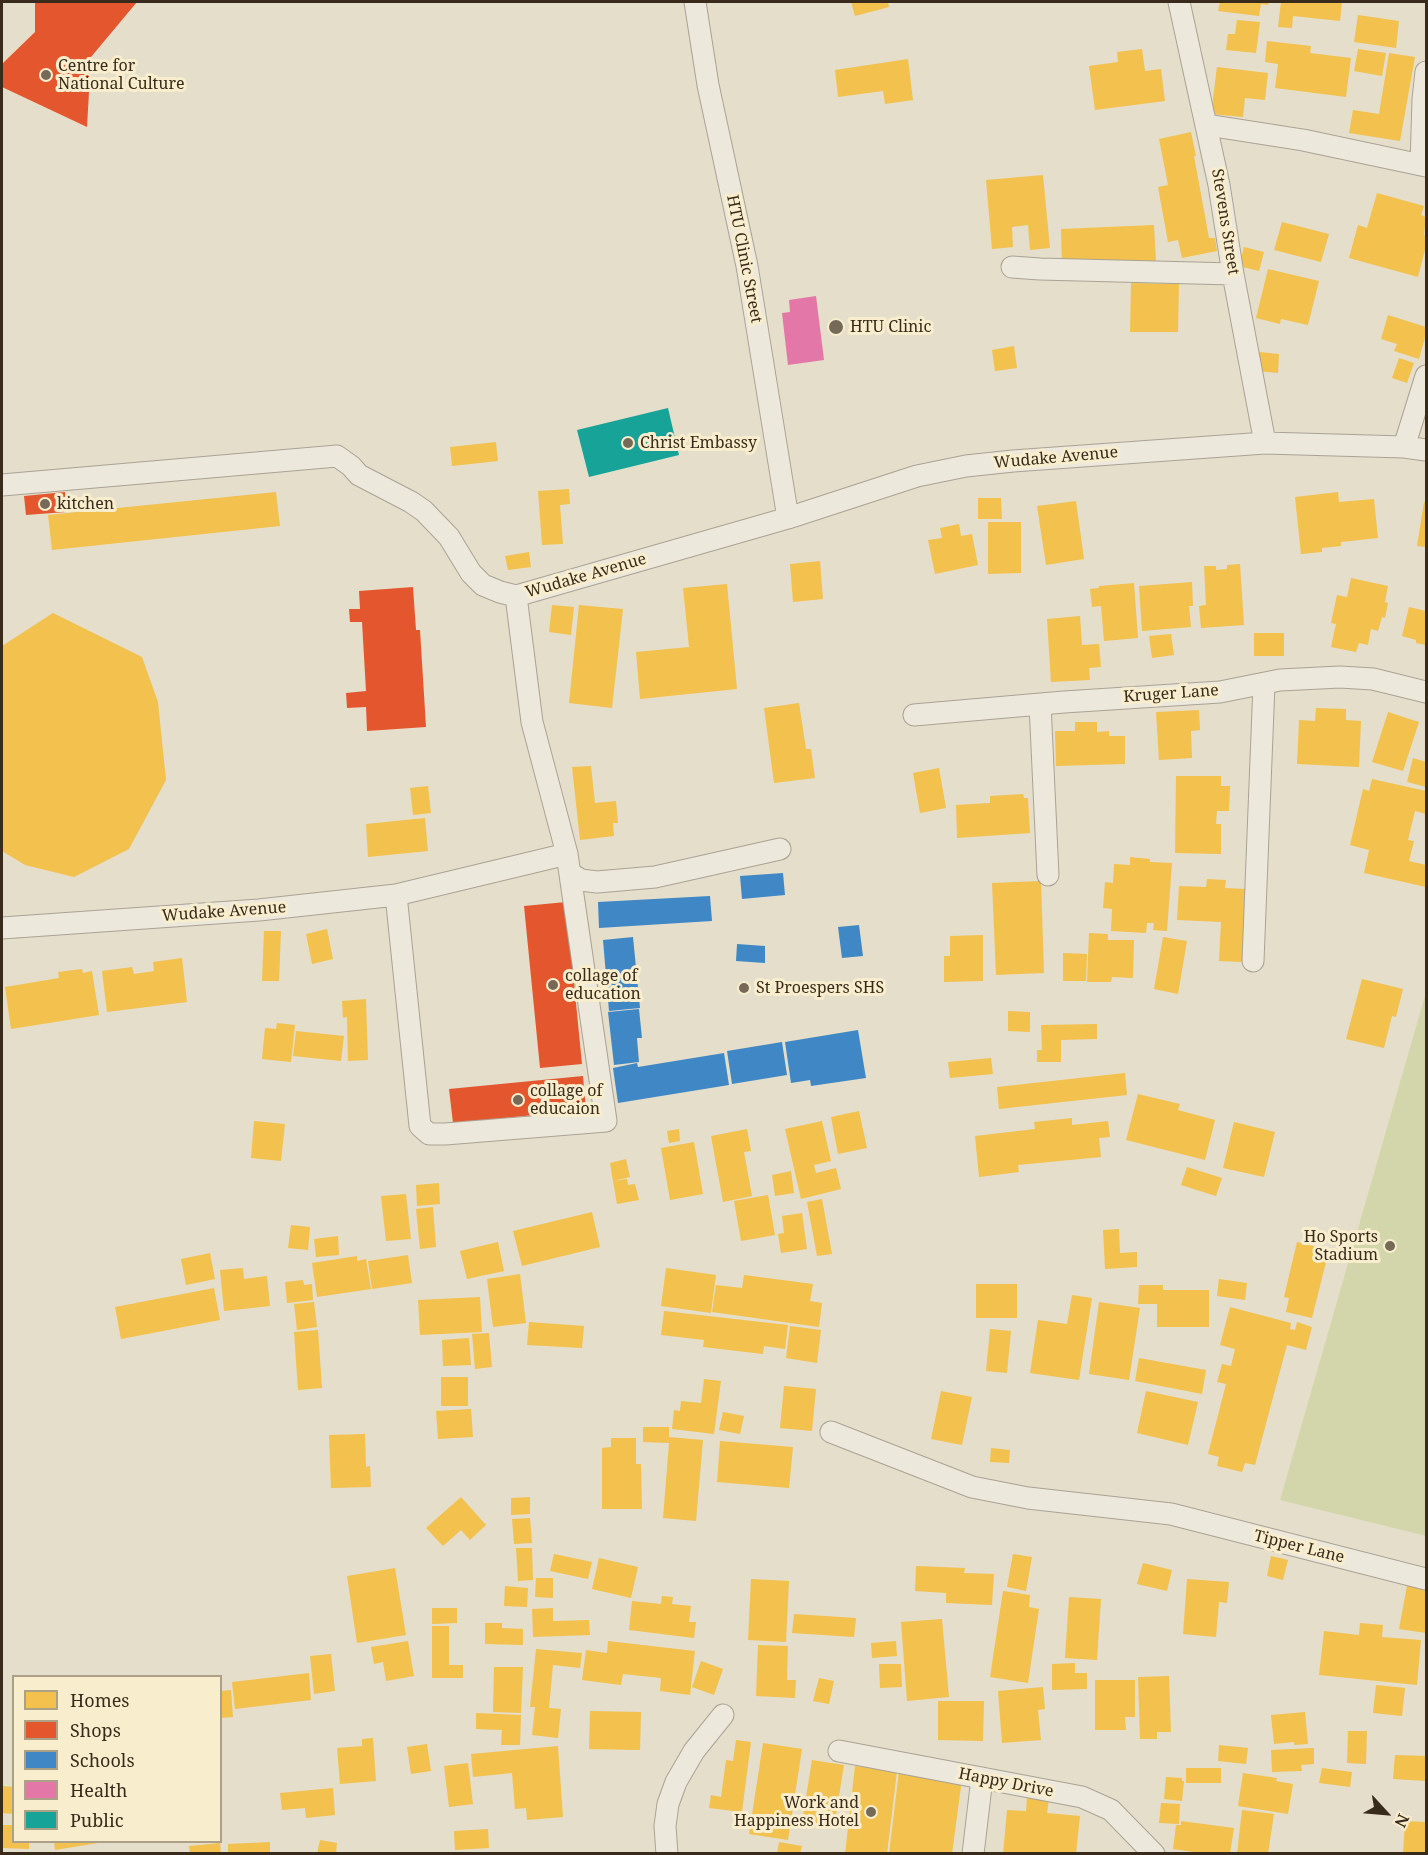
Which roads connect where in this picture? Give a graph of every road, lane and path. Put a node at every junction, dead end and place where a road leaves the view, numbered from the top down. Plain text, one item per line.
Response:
1 (695, 2) edge
2 (1179, 2) edge
3 (1426, 72) edge
4 (1207, 125) junction
5 (1424, 166) edge
6 (1012, 267) dead end
7 (1233, 274) junction
8 (1426, 376) edge
9 (1265, 443) junction
10 (1404, 447) junction
11 (1426, 450) edge
12 (2, 485) edge
13 (788, 518) junction
14 (516, 596) junction
15 (1264, 684) junction
16 (1426, 692) edge
17 (1040, 704) junction
18 (914, 715) dead end
19 (780, 849) dead end
20 (568, 863) junction
21 (1048, 875) dead end
22 (396, 895) junction
23 (2, 928) edge
24 (1253, 961) dead end
25 (831, 1432) dead end
26 (1426, 1579) edge
27 (723, 1715) dead end
28 (839, 1751) dead end
29 (982, 1778) junction
30 (667, 1854) edge
31 (974, 1854) edge
32 (1154, 1854) edge

1 - 13 street, HTU Clinic Street
2 - 4 street, Stevens Street
3 - 5 street
4 - 5 street
4 - 7 street, Stevens Street
6 - 7 street
7 - 9 street, Stevens Street
8 - 10 street
9 - 10 street, Wudake Avenue
9 - 13 street, Wudake Avenue
10 - 11 street, Wudake Avenue
12 - 14 street
13 - 14 street, Wudake Avenue
14 - 20 street, Wudake Avenue
15 - 16 street, Kruger Lane
15 - 17 street, Kruger Lane
15 - 24 street
17 - 18 street, Kruger Lane
17 - 21 street
19 - 20 street
20 - 22 street, Wudake Avenue
20 - 22 street
22 - 23 street, Wudake Avenue
25 - 26 street, Tipper Lane
27 - 30 street
28 - 29 street, Happy Drive
29 - 31 street
29 - 32 street, Happy Drive

